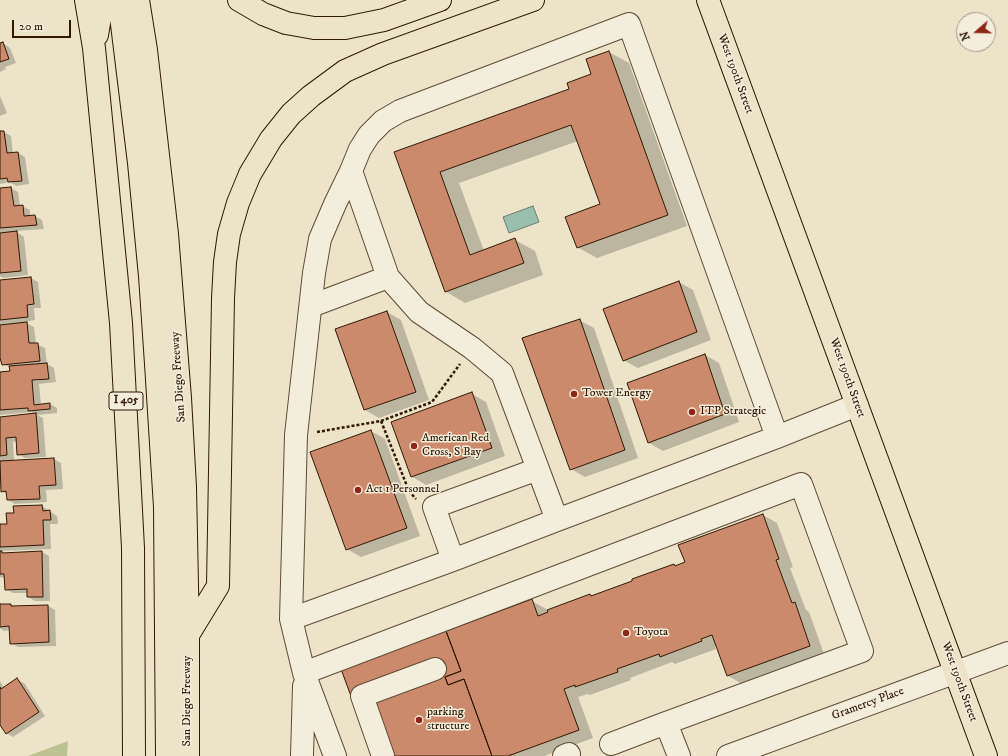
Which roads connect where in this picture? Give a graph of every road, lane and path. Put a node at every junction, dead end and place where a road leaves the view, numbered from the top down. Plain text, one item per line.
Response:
1 (86, 0) edge
2 (103, 0) edge
3 (120, 0) edge
4 (138, 0) edge
5 (239, 0) edge
6 (440, 0) edge
7 (533, 0) edge
8 (708, 0) edge
9 (94, 48) junction
10 (351, 171) junction
11 (388, 277) junction
12 (311, 306) junction
13 (472, 348) junction
14 (857, 405) junction
15 (381, 421) junction
16 (296, 435) junction
17 (777, 437) junction
18 (538, 469) junction
19 (434, 507) junction
20 (557, 520) junction
21 (453, 560) junction
22 (291, 619) junction
23 (188, 635) junction
24 (1008, 652) edge
25 (435, 669) dead end
26 (304, 673) junction
27 (956, 673) junction
28 (666, 723) junction
29 (611, 744) dead end
30 (134, 756) edge
31 (167, 756) edge
32 (188, 756) edge
33 (302, 756) edge
34 (335, 756) edge
35 (383, 756) edge
36 (679, 756) edge
37 (728, 756) edge
38 (986, 756) edge

1 - 9 main road, I 405
2 - 9 main road
3 - 31 main road
4 - 23 main road, San Diego Freeway
5 - 6 main road
7 - 23 main road
8 - 14 main road, West 190th Street
9 - 30 main road, I 405
10 - 11 street
10 - 12 street
10 - 17 street
11 - 12 street
11 - 13 street
12 - 16 street
13 - 15 path
13 - 18 street
14 - 17 street
14 - 27 main road, West 190th Street
15 - 16 path
15 - 19 path
16 - 22 street
17 - 20 street
18 - 19 street
18 - 20 street
19 - 21 street
20 - 21 street
21 - 22 street
22 - 26 street
23 - 32 main road, San Diego Freeway
24 - 27 street, Gramercy Place
25 - 35 street
26 - 28 street
26 - 33 street
26 - 34 street
27 - 37 street, Gramercy Place
27 - 38 main road, West 190th Street
28 - 29 street
28 - 36 street

